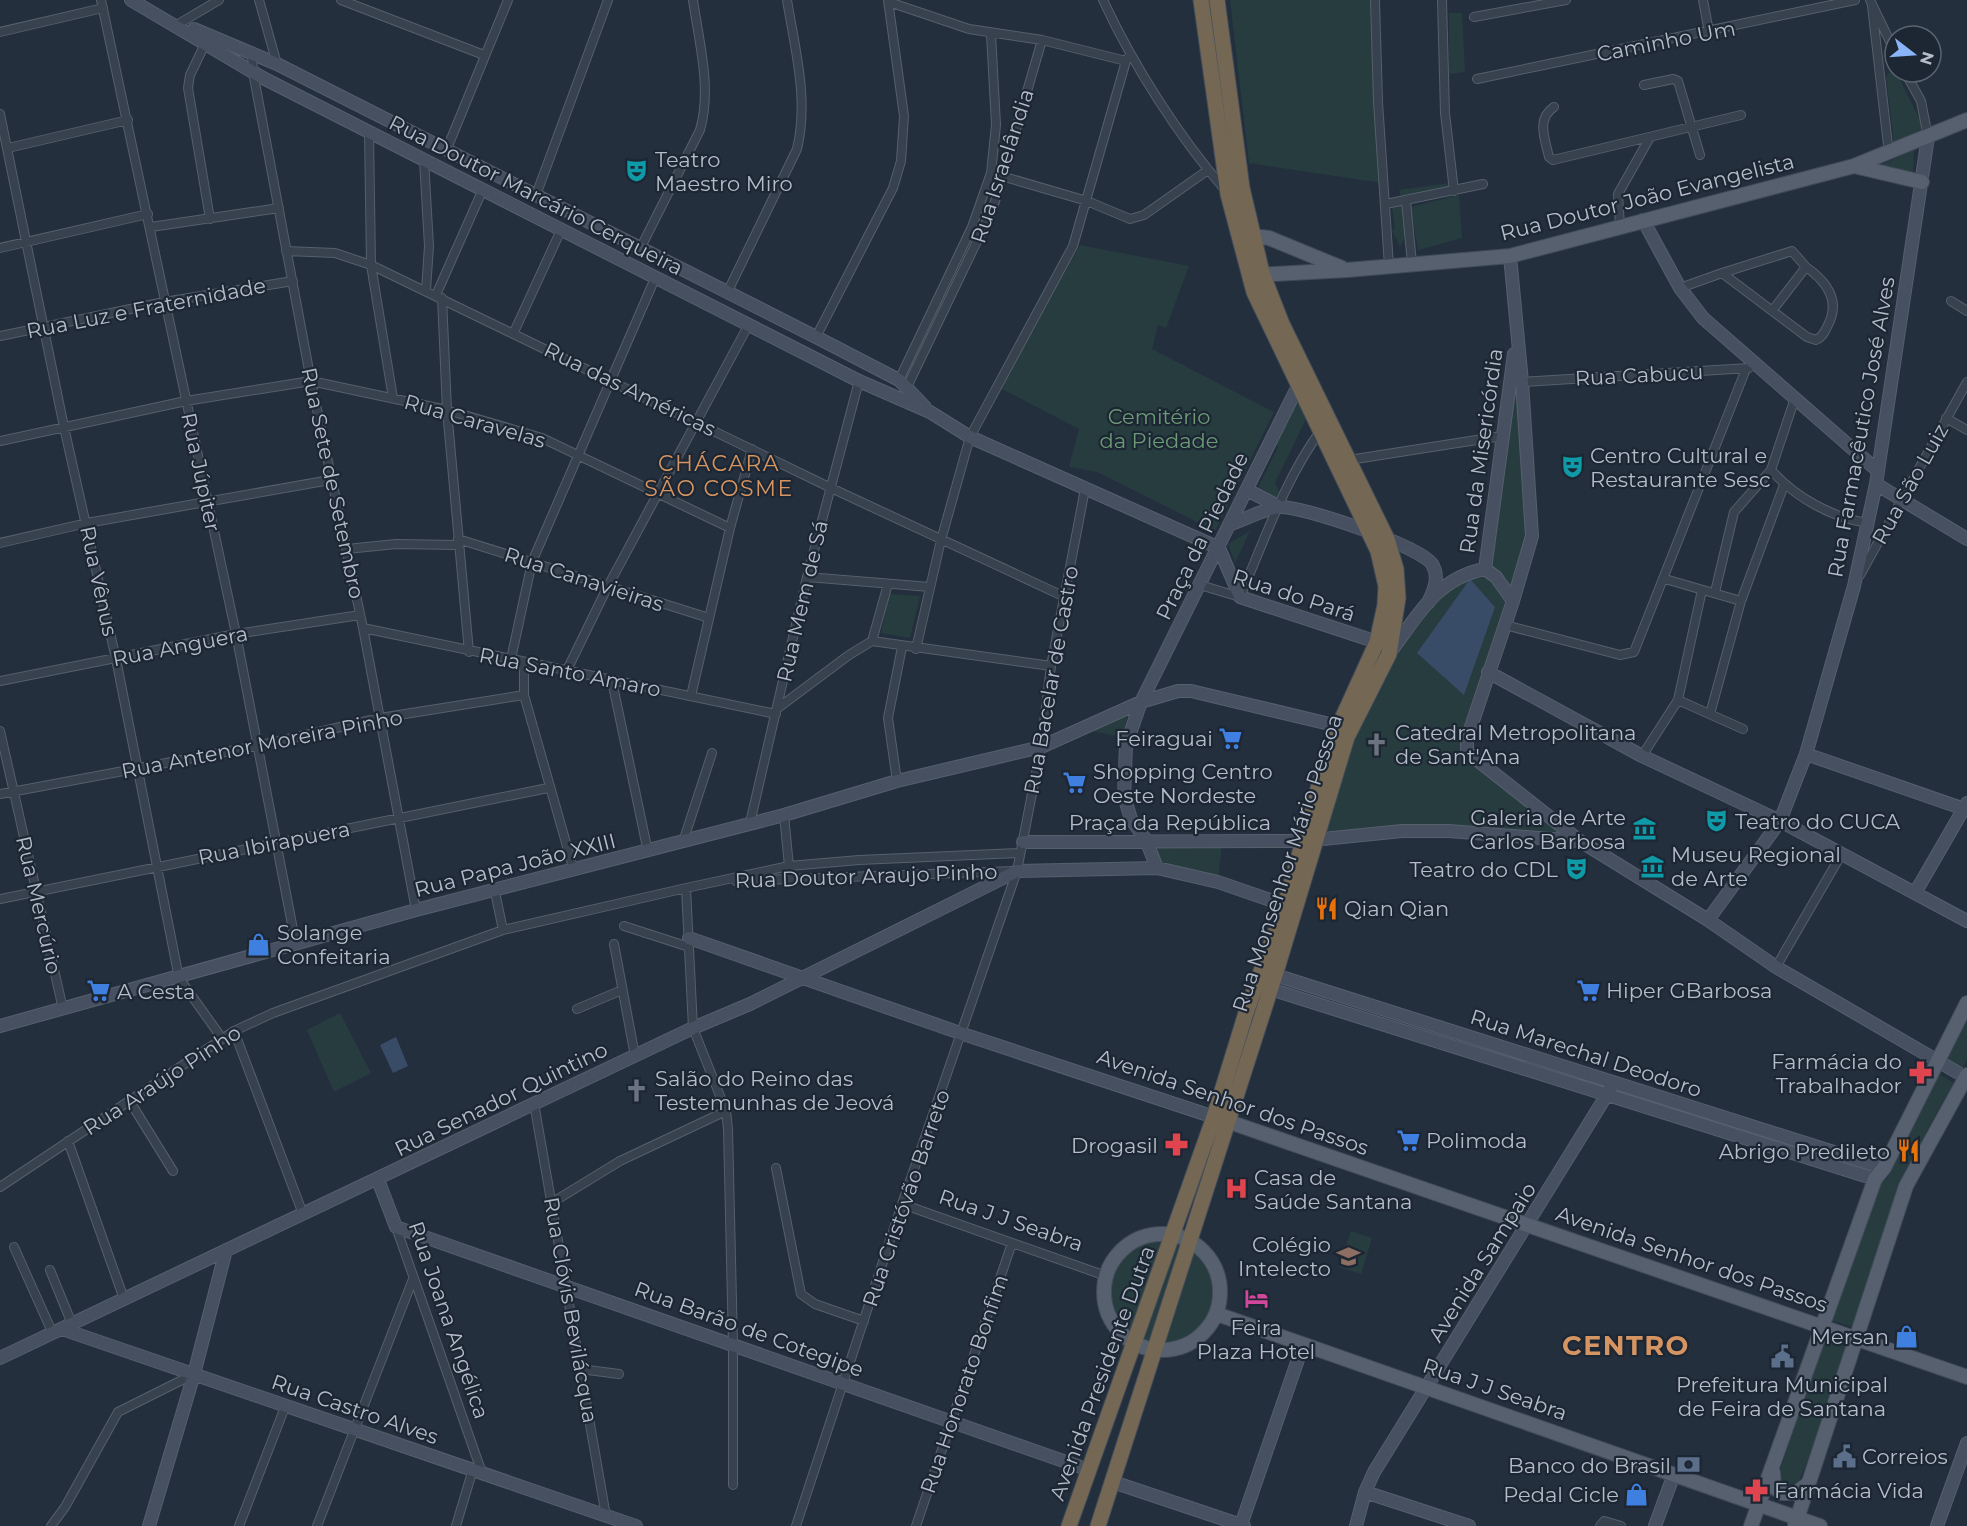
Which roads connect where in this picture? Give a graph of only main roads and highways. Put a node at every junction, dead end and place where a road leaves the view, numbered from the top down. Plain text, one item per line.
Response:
1 (1202, 0) edge
2 (1217, 0) edge
3 (1967, 120) edge
4 (1854, 166) junction
5 (1922, 182) road end
6 (1246, 244) junction
7 (1347, 270) junction
8 (1255, 275) junction
9 (1310, 840) junction
10 (1285, 905) junction
11 (1967, 1003) edge
12 (1254, 1036) junction
13 (1966, 1076) edge
14 (1221, 1119) junction
15 (1174, 1235) junction
16 (1190, 1241) junction
17 (1217, 1314) junction
18 (1822, 1325) junction
19 (1855, 1337) junction
20 (1133, 1344) junction
21 (1154, 1351) junction
22 (1967, 1377) edge
23 (1773, 1467) junction
24 (1809, 1482) junction
25 (1759, 1504) junction
26 (1796, 1522) edge
27 (1069, 1526) edge
28 (1098, 1526) edge
29 (1751, 1526) edge
30 (1820, 1526) edge

1 - 6 highway
2 - 6 highway
3 - 4 main road, Rua Doutor João Evangelista
4 - 5 main road
4 - 7 main road, Rua Doutor João Evangelista
6 - 7 main road
6 - 8 highway, Rua Monsenhor Mário Pessoa
7 - 8 main road, Rua Doutor João Evangelista
8 - 9 highway, Rua Monsenhor Mário Pessoa
8 - 9 highway, Rua Monsenhor Mário Pessoa
9 - 10 highway, Rua Monsenhor Mário Pessoa
9 - 12 highway, Rua Monsenhor Mário Pessoa
10 - 12 highway
10 - 14 highway, Rua Monsenhor Mário Pessoa
11 - 18 main road
12 - 14 highway, Rua Monsenhor Mário Pessoa
13 - 19 main road
14 - 15 highway, Rua Monsenhor Mário Pessoa
14 - 16 highway, Rua Monsenhor Mário Pessoa
14 - 18 main road, Avenida Senhor dos Passos
15 - 16 main road
15 - 20 highway, Avenida Presidente Dutra
15 - 20 main road
16 - 17 main road
16 - 21 highway, Avenida Presidente Dutra
17 - 21 main road
17 - 25 main road, Rua J J Seabra
18 - 19 main road, Avenida Senhor dos Passos
18 - 23 main road
19 - 22 main road, Avenida Senhor dos Passos
19 - 24 main road
20 - 21 main road
20 - 27 highway, Avenida Presidente Dutra
21 - 28 highway, Avenida Presidente Dutra
23 - 24 main road
23 - 25 main road
24 - 26 main road
25 - 26 main road, Rua J J Seabra
25 - 29 main road
26 - 30 main road, Rua J J Seabra

